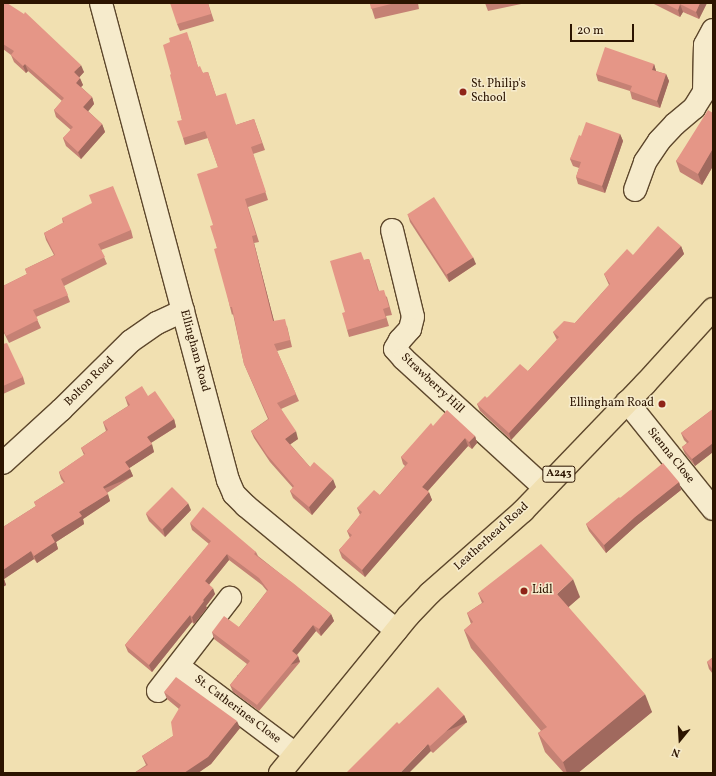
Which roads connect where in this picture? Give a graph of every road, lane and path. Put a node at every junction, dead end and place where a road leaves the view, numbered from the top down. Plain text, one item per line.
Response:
1 (100, 3) edge
2 (713, 30) edge
3 (635, 190) dead end
4 (392, 230) dead end
5 (713, 309) edge
6 (184, 311) junction
7 (627, 402) junction
8 (3, 464) edge
9 (545, 488) junction
10 (713, 509) edge
11 (230, 598) dead end
12 (396, 630) junction
13 (178, 666) junction
14 (158, 691) dead end
15 (295, 754) junction
16 (280, 773) edge

1 - 6 street, Ellingham Road
2 - 3 street
4 - 9 street, Strawberry Hill
5 - 7 highway, Leatherhead Road / A243
6 - 8 street, Bolton Road
6 - 12 street, Ellingham Road
7 - 9 highway, Leatherhead Road / A243
7 - 10 street, Sienna Close
9 - 12 highway, Leatherhead Road / A243
11 - 13 street
12 - 15 highway, Leatherhead Road / A243
13 - 14 street
13 - 15 street, St. Catherines Close
15 - 16 highway, Leatherhead Road / A243

